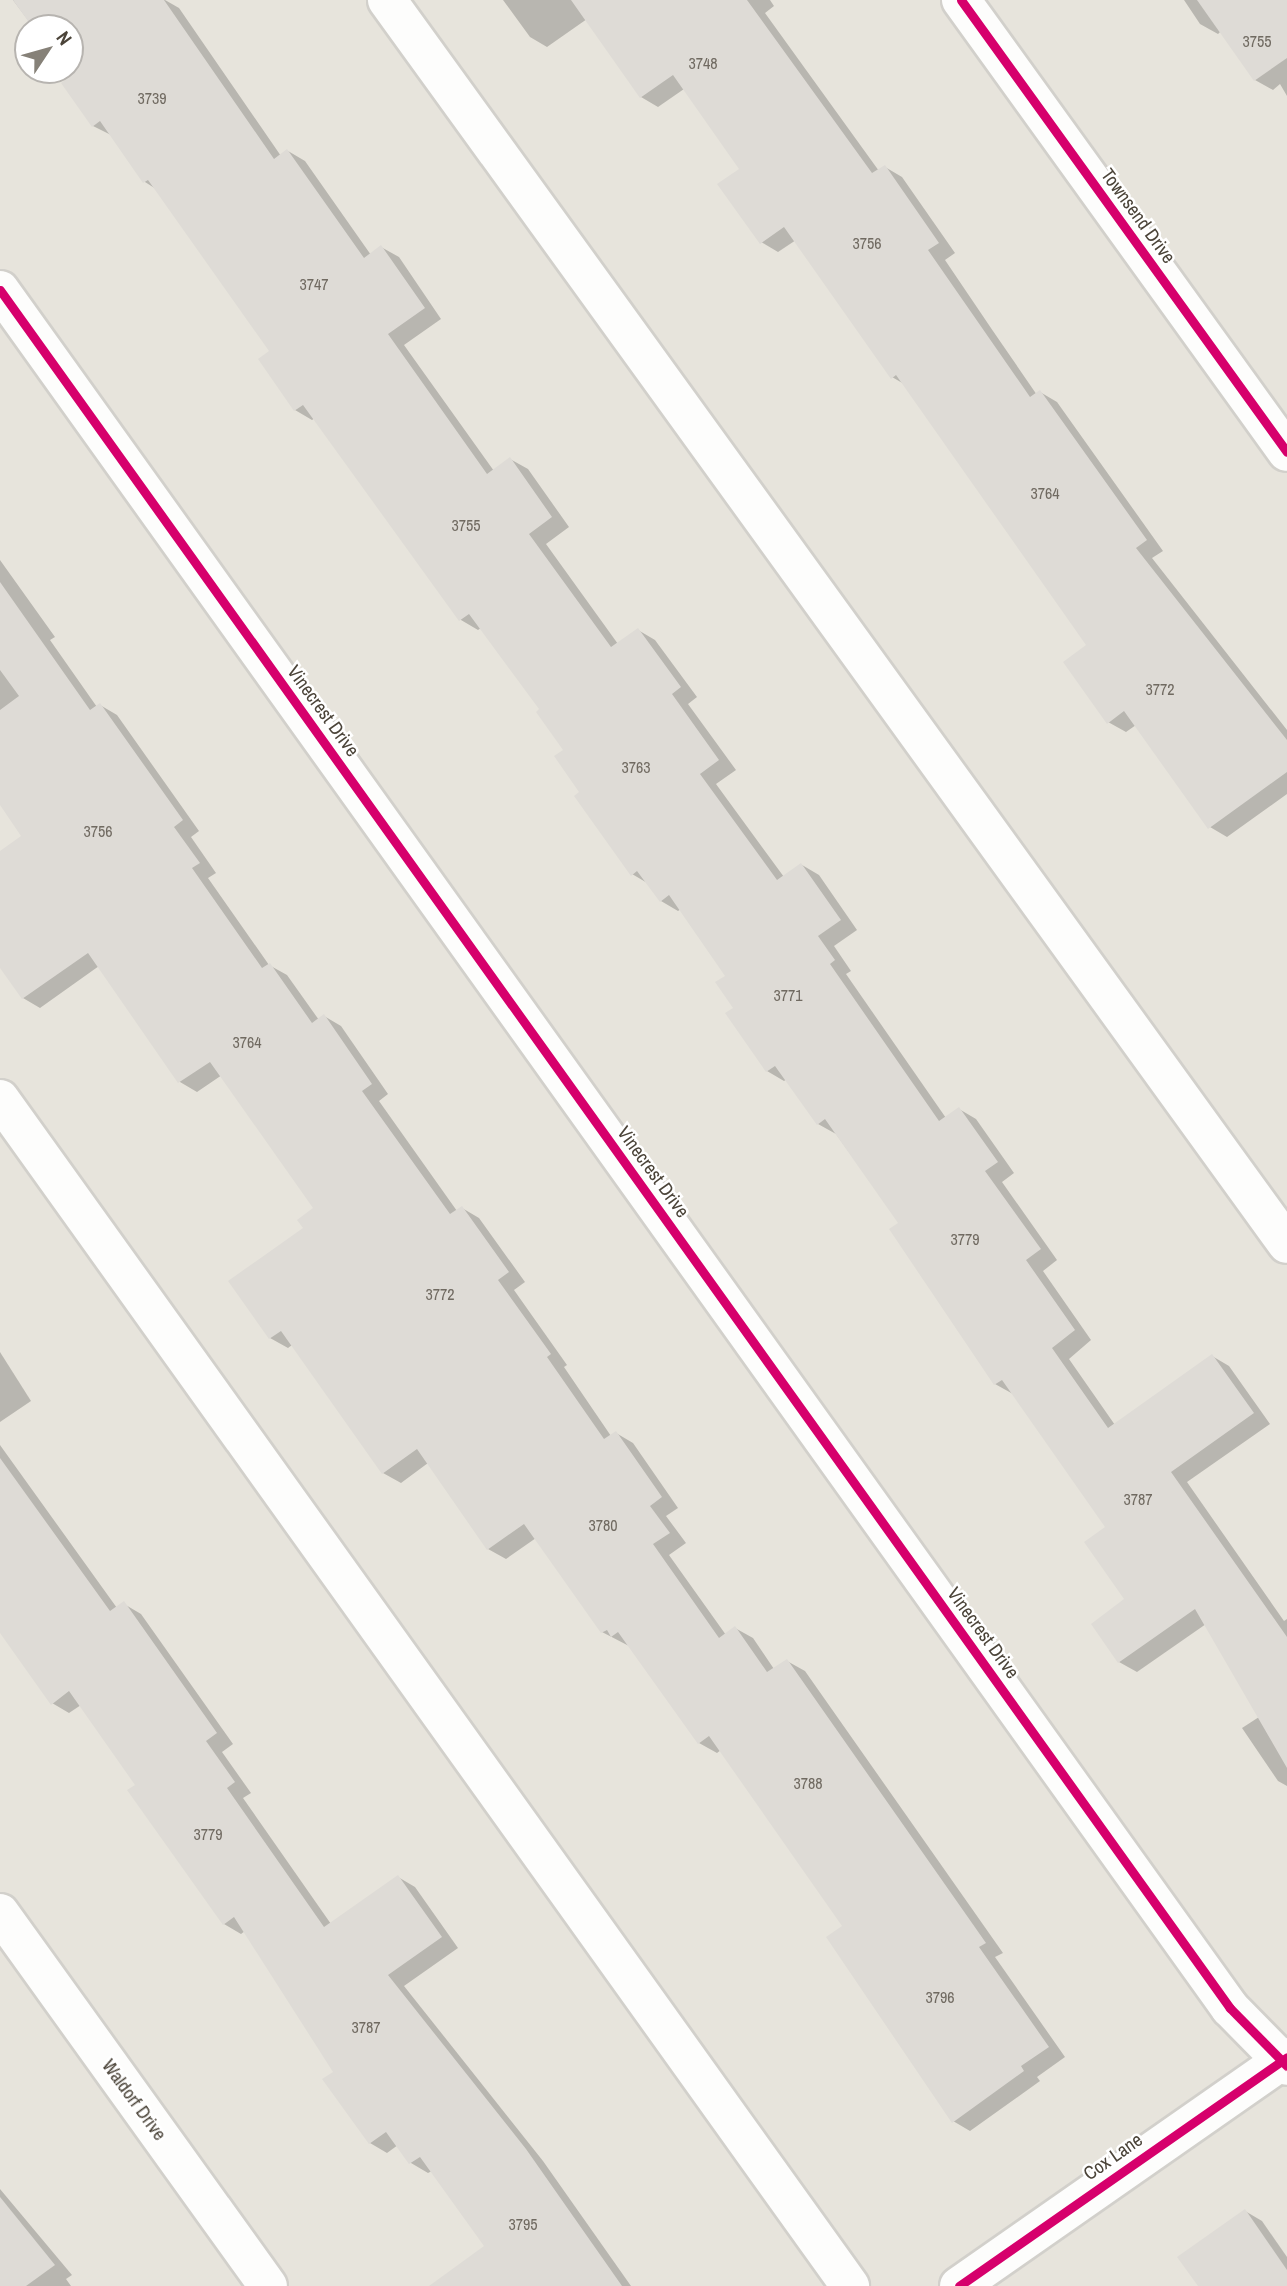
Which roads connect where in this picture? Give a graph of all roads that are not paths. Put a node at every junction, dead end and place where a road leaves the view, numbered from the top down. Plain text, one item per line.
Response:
1 (387, 0) edge
2 (961, 0) edge
3 (0, 290) edge
4 (1287, 452) edge
5 (0, 1099) edge
6 (1287, 1244) edge
7 (0, 1913) edge
8 (1285, 2061) edge
9 (967, 2284) edge
10 (268, 2286) edge
11 (850, 2286) edge

1 - 6 street
2 - 4 street, Townsend Drive
3 - 8 street, Vinecrest Drive
5 - 11 street
7 - 10 street, Waldorf Drive
8 - 9 street, Cox Lane

